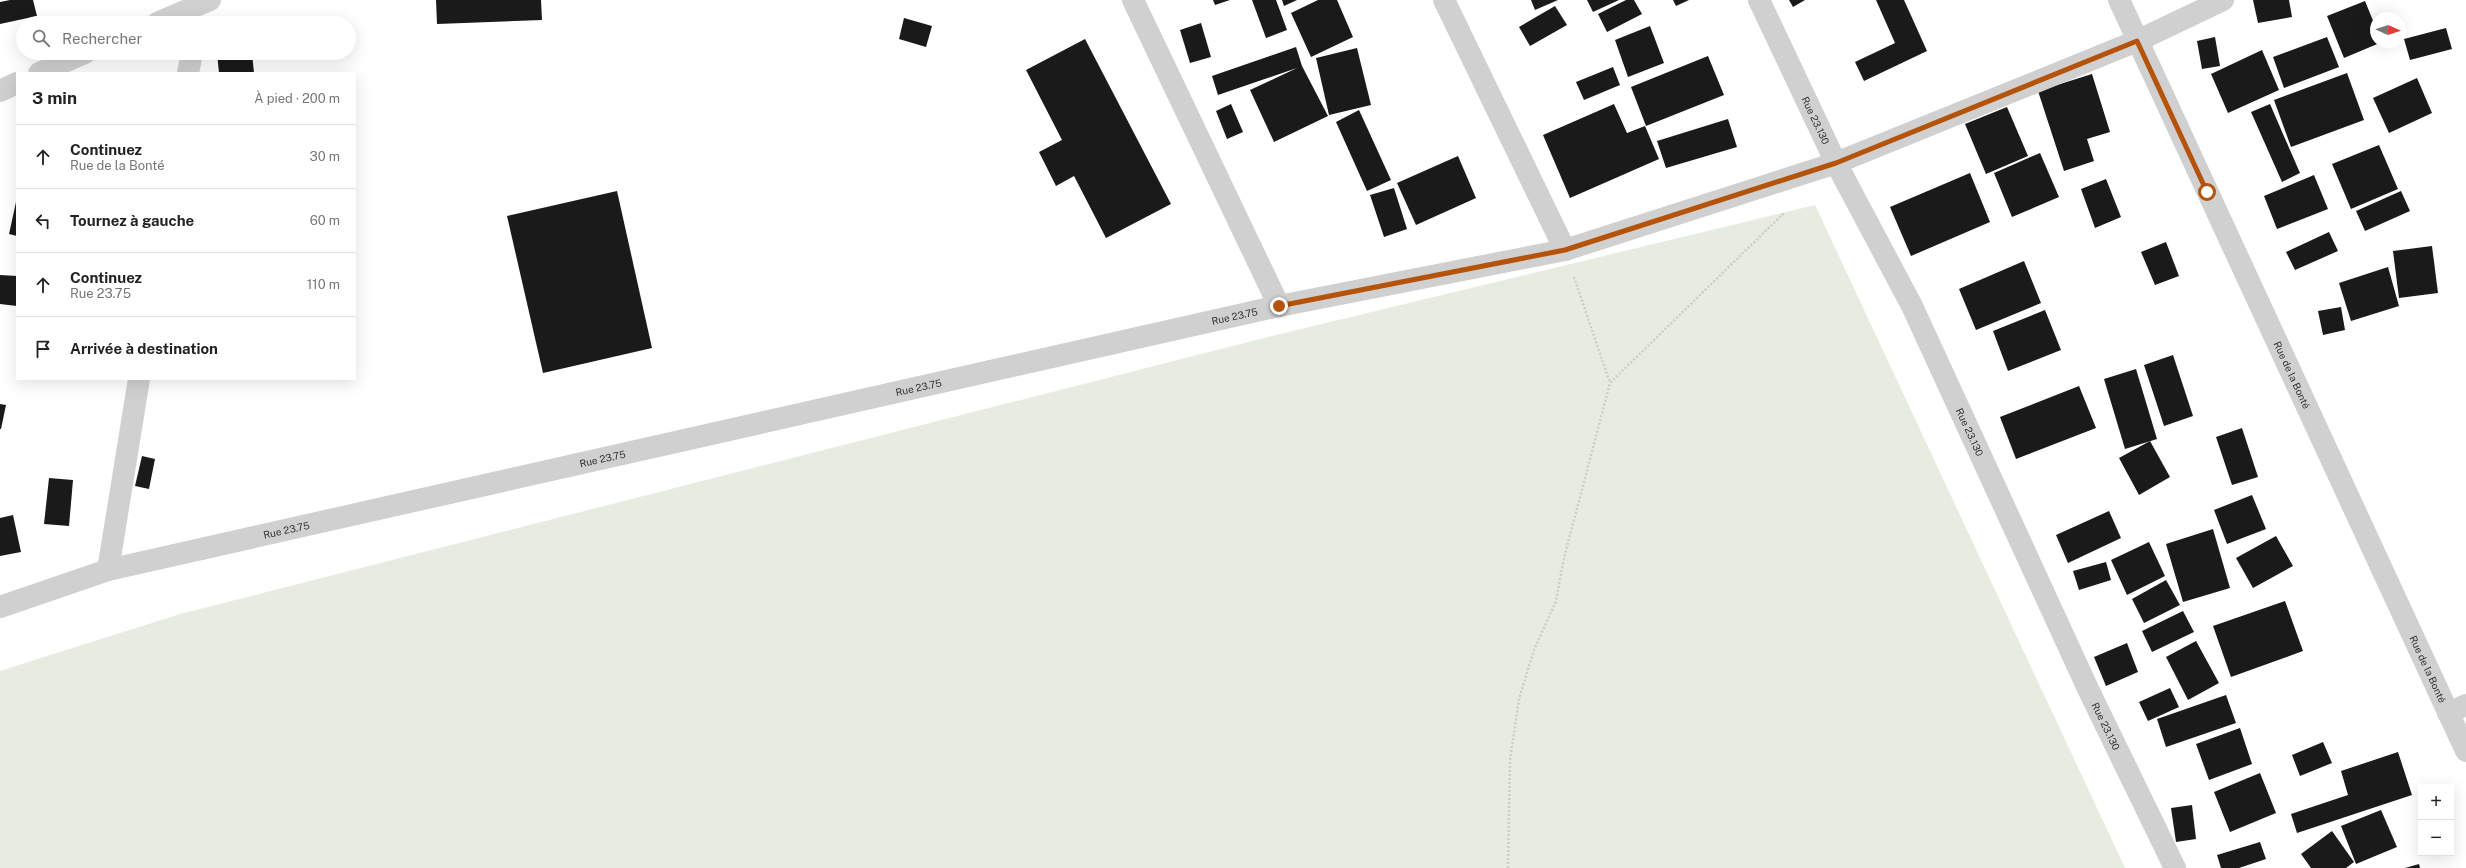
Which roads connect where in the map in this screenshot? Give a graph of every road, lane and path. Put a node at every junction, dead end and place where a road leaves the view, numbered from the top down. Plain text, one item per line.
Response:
1 (1133, 0) edge
2 (1444, 0) edge
3 (1759, 0) edge
4 (2119, 0) edge
5 (2223, 0) edge
6 (202, 9) edge
7 (179, 16) edge
8 (2137, 41) junction
9 (69, 60) edge
10 (191, 60) edge
11 (42, 72) edge
12 (188, 72) edge
13 (16, 83) edge
14 (0, 91) edge
15 (1836, 163) junction
16 (1791, 207) dead end
17 (1565, 250) junction
18 (1279, 306) junction
19 (139, 380) edge
20 (1610, 383) junction
21 (108, 570) junction
22 (0, 607) edge
23 (2457, 709) edge
24 (2466, 750) edge
25 (1508, 868) edge
26 (2174, 868) edge

1 - 18 street
2 - 17 street
3 - 15 street, Rue 23.130
4 - 8 street, Rue de la Bonté
5 - 8 street, Rue 23.75
6 - 7 street
8 - 15 street, Rue 23.75
8 - 23 street, Rue de la Bonté
9 - 11 street
10 - 12 street
13 - 14 street
15 - 17 street, Rue 23.75
15 - 26 street, Rue 23.130
16 - 20 path
17 - 18 street, Rue 23.75
17 - 20 path
18 - 21 street, Rue 23.75
19 - 21 street
20 - 25 path
21 - 22 street, Rue 23.75
23 - 24 street, Rue de la Bonté

